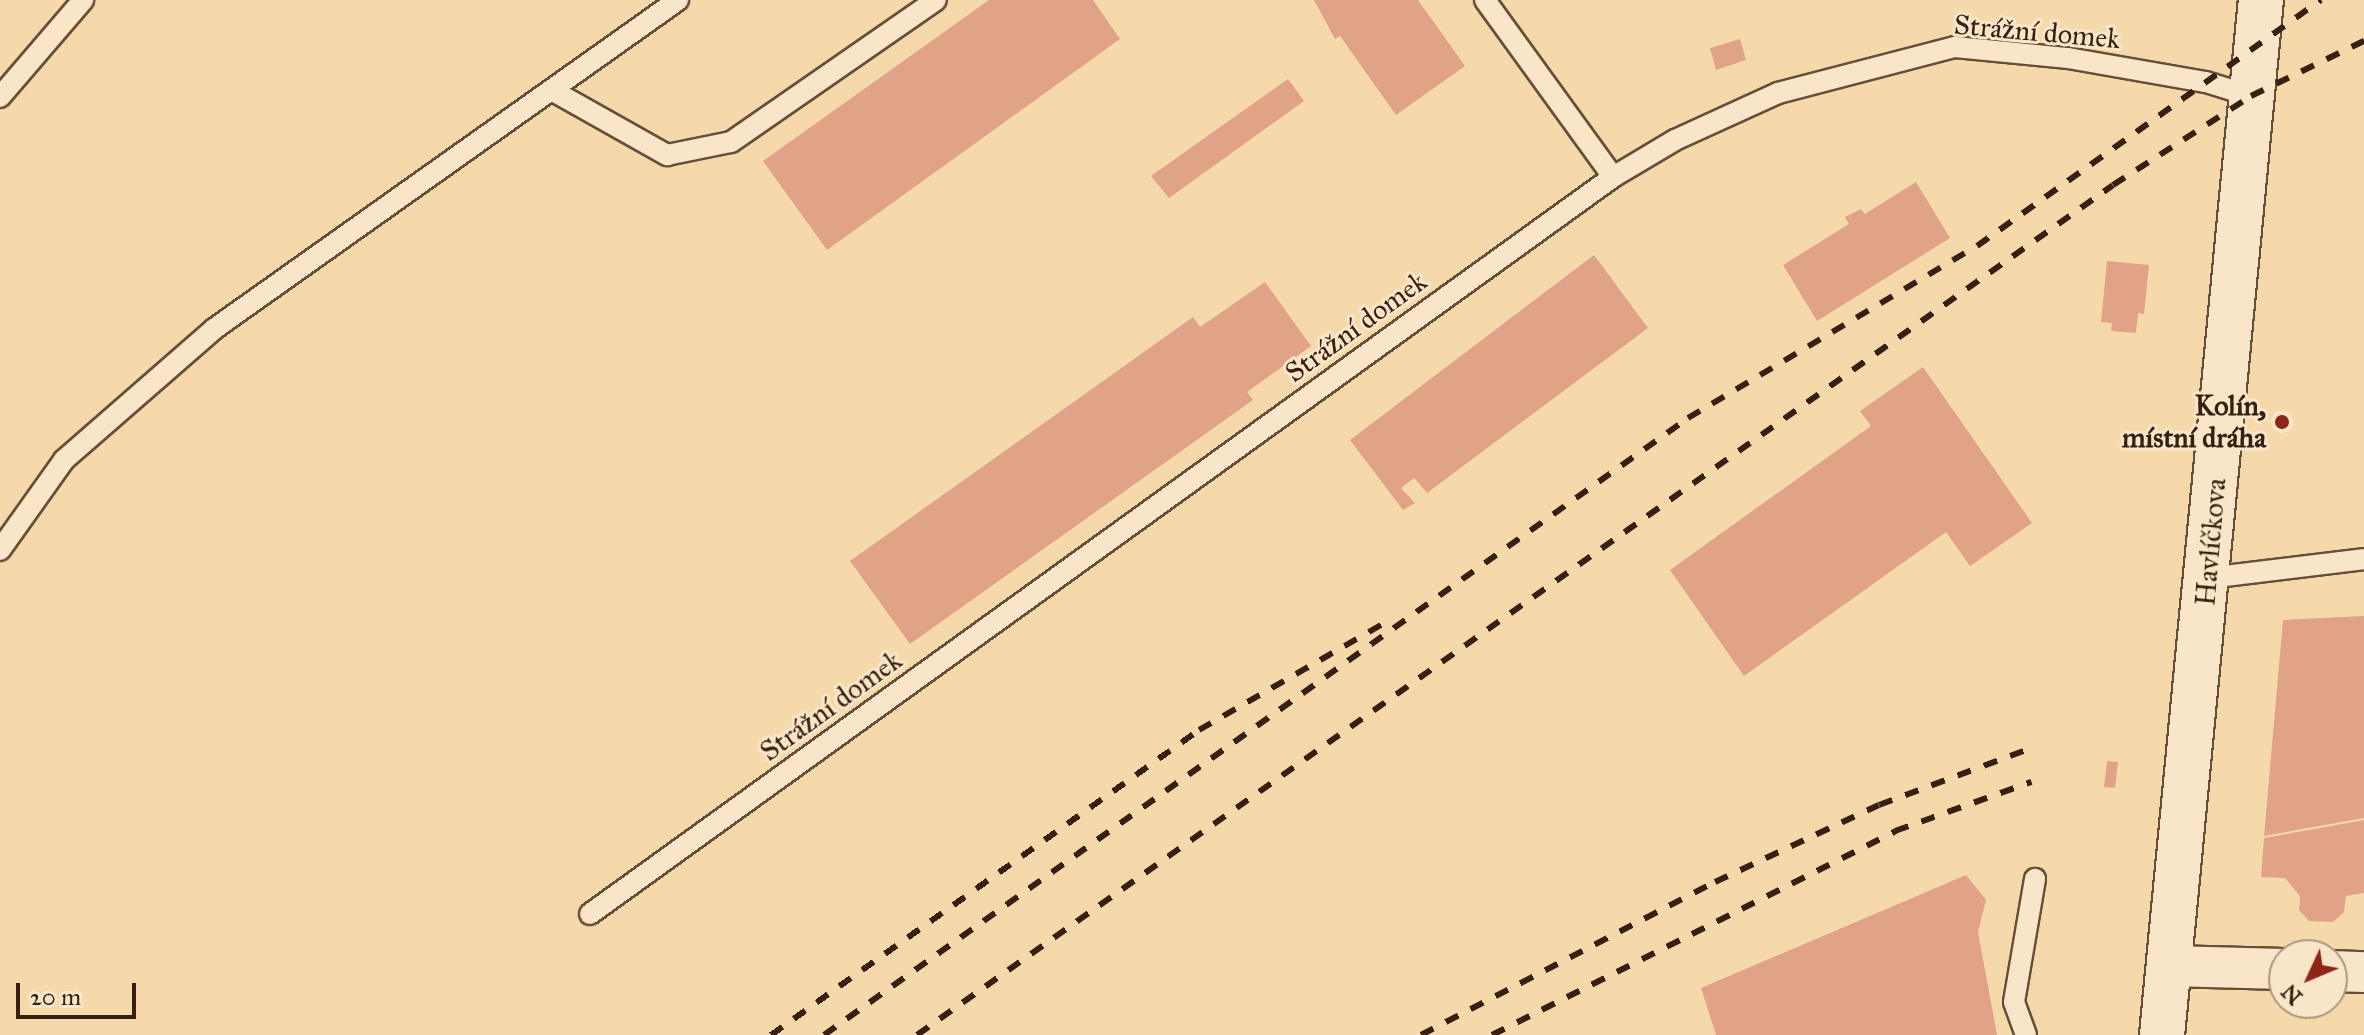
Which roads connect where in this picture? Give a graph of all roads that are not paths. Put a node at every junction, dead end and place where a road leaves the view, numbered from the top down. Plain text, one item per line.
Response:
1 (83, 0) edge
2 (678, 0) edge
3 (936, 0) edge
4 (1485, 0) edge
5 (2261, 0) edge
6 (555, 92) junction
7 (2251, 96) junction
8 (0, 97) edge
9 (1613, 177) junction
10 (0, 550) edge
11 (2364, 559) edge
12 (2208, 578) junction
13 (2035, 879) dead end
14 (590, 914) dead end
15 (2169, 966) junction
16 (2268, 969) edge
17 (2026, 1035) edge
18 (2162, 1035) edge

1 - 8 lane
2 - 6 lane
3 - 6 lane
4 - 9 lane
5 - 7 street, Havlíčkova
6 - 10 lane
7 - 9 lane, Strážní domek
7 - 12 street, Havlíčkova
9 - 14 lane, Strážní domek
11 - 12 lane
12 - 15 street, Havlíčkova
13 - 17 lane
15 - 16 street
15 - 18 street, Havlíčkova

